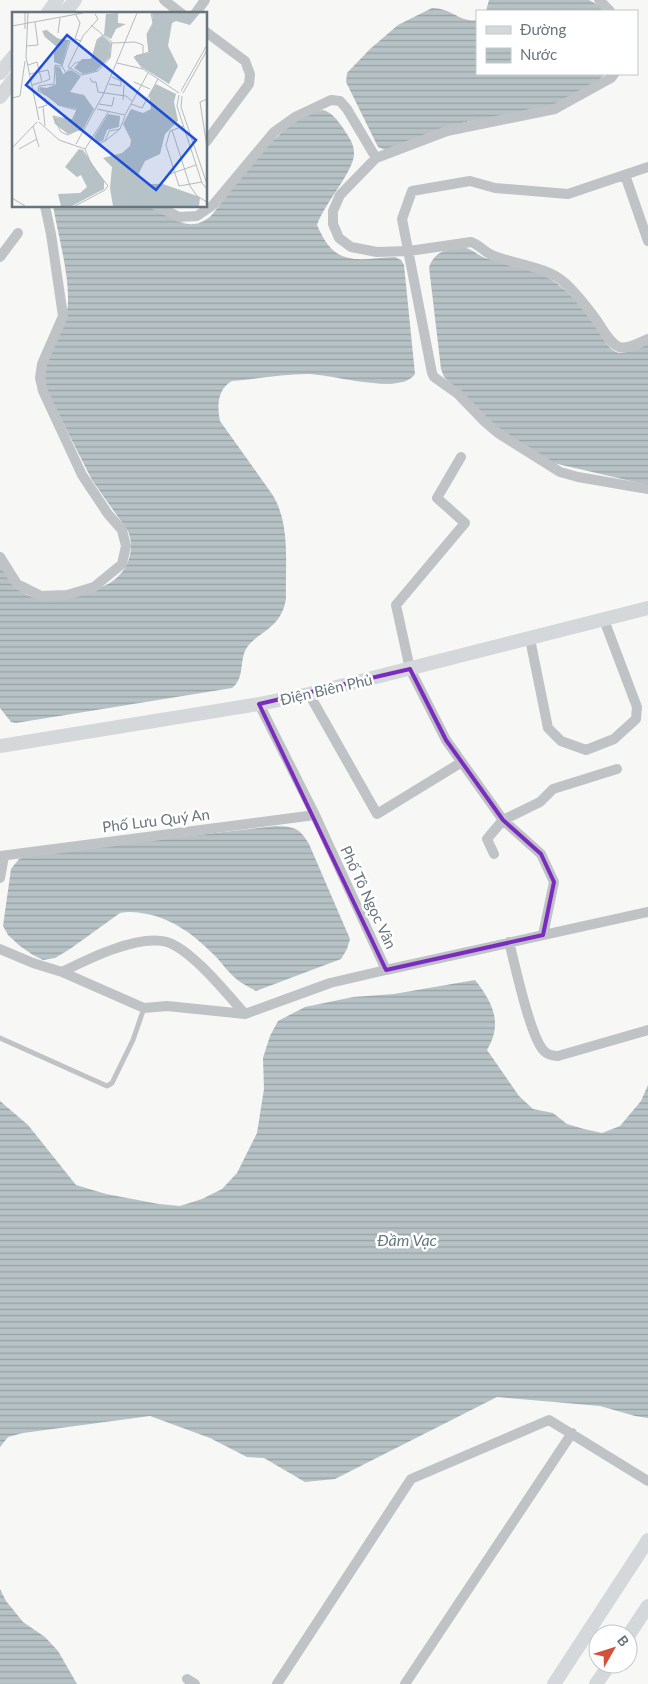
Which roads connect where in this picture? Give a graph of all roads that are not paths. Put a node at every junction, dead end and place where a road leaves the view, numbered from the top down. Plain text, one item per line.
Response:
1 (57, 0) edge
2 (75, 0) edge
3 (164, 0) edge
4 (205, 0) edge
5 (599, 0) edge
6 (609, 10) edge
7 (48, 12) edge
8 (66, 12) edge
9 (179, 12) edge
10 (196, 12) edge
11 (208, 33) edge
12 (12, 58) edge
13 (0, 73) edge
14 (613, 75) edge
15 (12, 82) edge
16 (0, 97) edge
17 (208, 139) edge
18 (376, 158) junction
19 (648, 167) edge
20 (625, 175) junction
21 (46, 208) edge
22 (161, 208) edge
23 (208, 208) edge
24 (208, 208) edge
25 (18, 233) dead end
26 (648, 241) edge
27 (410, 251) junction
28 (0, 257) edge
29 (648, 339) edge
30 (461, 458) dead end
31 (648, 489) edge
32 (0, 557) edge
33 (648, 608) edge
34 (604, 620) junction
35 (530, 639) junction
36 (410, 669) junction
37 (309, 694) junction
38 (259, 704) junction
39 (0, 746) edge
40 (462, 762) junction
41 (617, 769) dead end
42 (315, 815) junction
43 (503, 820) junction
44 (494, 854) dead end
45 (2, 856) edge
46 (0, 878) edge
47 (648, 912) edge
48 (543, 935) junction
49 (509, 942) junction
50 (0, 949) edge
51 (386, 970) junction
52 (62, 972) junction
53 (144, 1008) junction
54 (245, 1014) junction
55 (648, 1030) edge
56 (0, 1038) edge
57 (572, 1433) junction
58 (648, 1481) edge
59 (648, 1540) edge
60 (648, 1606) edge
61 (636, 1624) edge
62 (277, 1684) edge
63 (405, 1684) edge
64 (554, 1684) edge

1 - 7 street
2 - 8 street
3 - 9 street
4 - 10 street
5 - 6 street
11 - 17 street
12 - 13 street
14 - 18 street
15 - 16 street
18 - 23 street
18 - 27 street
19 - 20 street
20 - 26 street
20 - 27 street
21 - 32 street
22 - 24 street
25 - 28 street
27 - 29 street
27 - 31 street
30 - 36 street
33 - 34 street, Điện Biên Phủ
34 - 35 street, Điện Biên Phủ
34 - 35 street
35 - 36 street, Điện Biên Phủ
36 - 37 street, Điện Biên Phủ
36 - 40 street
37 - 38 street, Điện Biên Phủ
37 - 40 street
38 - 39 street, Điện Biên Phủ
38 - 42 street, Phố Tô Ngọc Vân
40 - 43 street
41 - 43 street
42 - 45 street, Phố Lưu Quý An
42 - 51 street, Phố Tô Ngọc Vân
43 - 44 street
43 - 48 street
45 - 46 street
47 - 48 street, Phố Tô Ngọc Vân
48 - 49 street, Phố Tô Ngọc Vân
49 - 51 street, Phố Tô Ngọc Vân
49 - 55 street
50 - 52 street
51 - 54 street
52 - 53 street
52 - 54 street
53 - 54 street
53 - 56 lane
57 - 58 street
57 - 62 street
57 - 63 street
59 - 64 street
60 - 61 street

